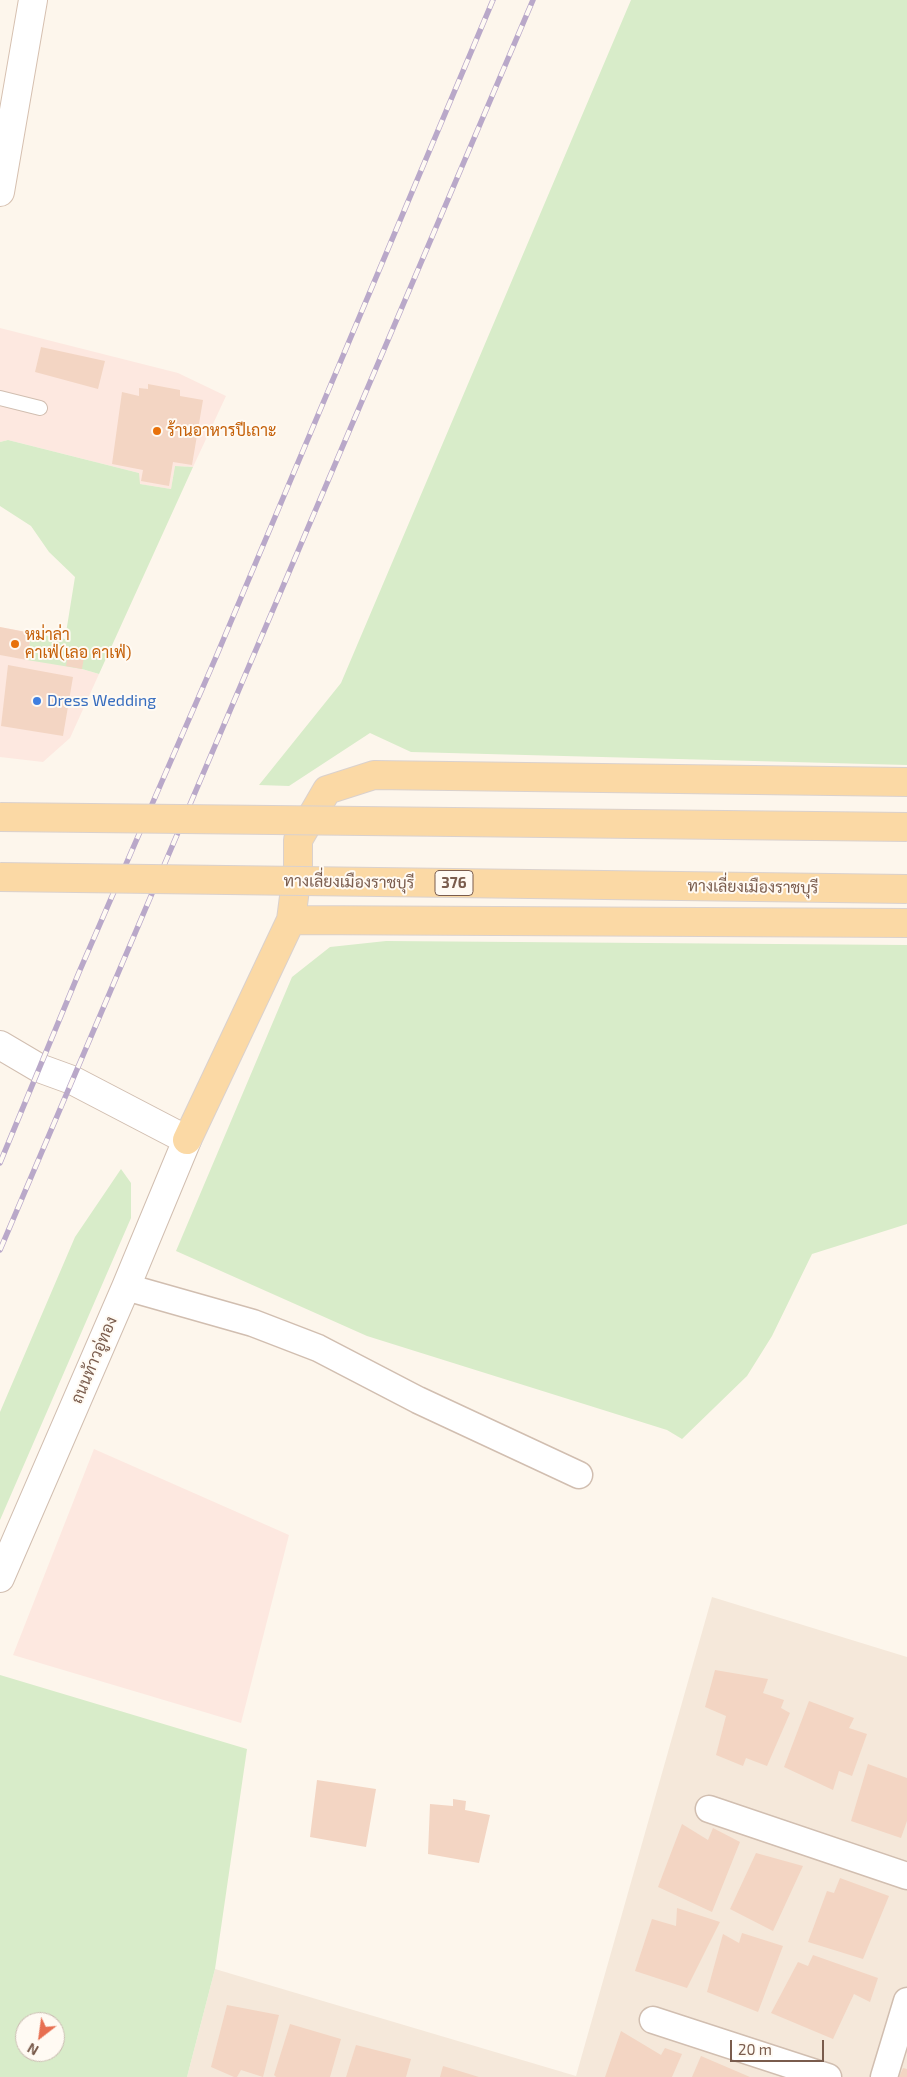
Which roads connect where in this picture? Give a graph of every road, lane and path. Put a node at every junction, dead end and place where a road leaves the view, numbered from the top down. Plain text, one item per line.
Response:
1 (33, 0) edge
2 (0, 192) edge
3 (0, 398) edge
4 (40, 408) dead end
5 (907, 782) edge
6 (0, 817) edge
7 (907, 827) edge
8 (0, 877) edge
9 (907, 889) edge
10 (291, 920) junction
11 (907, 923) edge
12 (0, 1046) edge
13 (186, 1140) junction
14 (126, 1287) junction
15 (579, 1475) dead end
16 (0, 1578) edge
17 (709, 1809) dead end
18 (907, 1876) edge
19 (907, 2002) edge
20 (653, 2020) dead end
21 (828, 2077) edge
22 (884, 2077) edge

1 - 2 street
3 - 4 lane
5 - 10 main road
6 - 7 main road, bridge
8 - 9 main road, ทางเลี่ยงเมืองราชบุรี / 376, bridge
10 - 11 main road
10 - 13 main road
12 - 13 street
13 - 14 street, ถนนท้าวอู่ทอง
14 - 15 street
14 - 16 street, ถนนท้าวอู่ทอง
17 - 18 street
19 - 22 street
20 - 21 street

